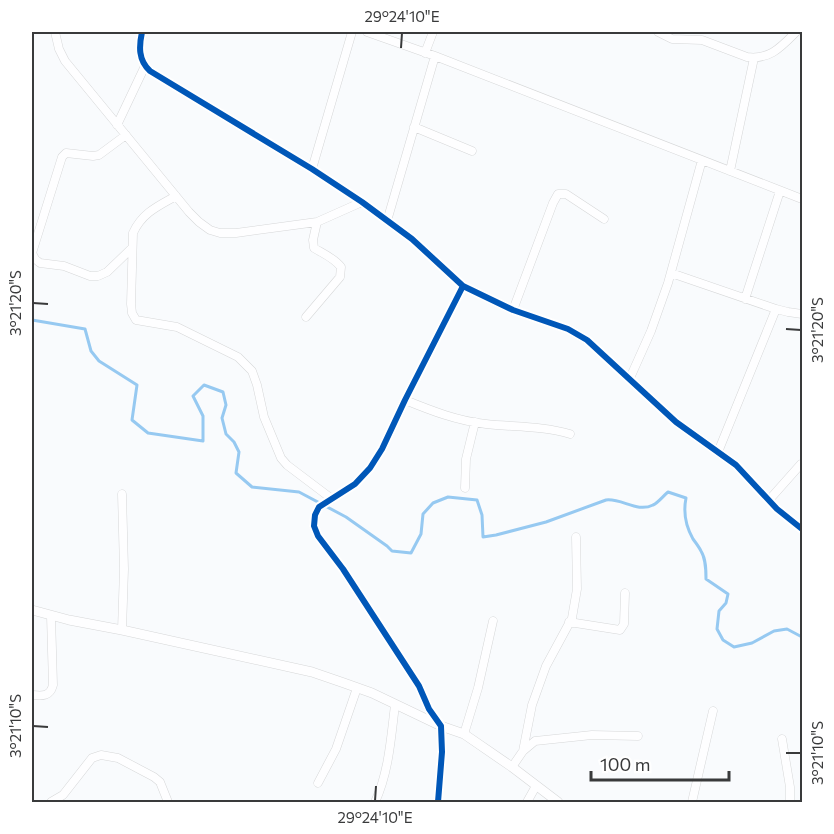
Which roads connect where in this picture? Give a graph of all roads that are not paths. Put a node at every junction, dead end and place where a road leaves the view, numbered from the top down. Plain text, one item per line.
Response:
1 (55, 32) edge
2 (142, 32) edge
3 (352, 32) edge
4 (367, 32) edge
5 (433, 32) edge
6 (658, 32) edge
7 (796, 32) edge
8 (425, 53) junction
9 (435, 56) junction
10 (754, 58) junction
11 (145, 66) junction
12 (117, 125) junction
13 (414, 127) junction
14 (126, 135) junction
15 (472, 152) dead end
16 (702, 160) junction
17 (312, 169) junction
18 (730, 171) junction
19 (780, 190) junction
20 (176, 196) junction
21 (802, 199) edge
22 (362, 202) junction
23 (604, 219) dead end
24 (387, 221) junction
25 (317, 222) junction
26 (132, 248) junction
27 (670, 273) junction
28 (463, 286) junction
29 (746, 299) junction
30 (776, 309) junction
31 (513, 310) junction
32 (802, 314) edge
33 (306, 317) dead end
34 (630, 378) junction
35 (405, 400) junction
36 (475, 422) junction
37 (570, 434) dead end
38 (718, 452) junction
39 (801, 464) edge
40 (465, 488) dead end
41 (122, 494) dead end
42 (332, 499) junction
43 (769, 500) junction
44 (802, 529) edge
45 (576, 537) dead end
46 (625, 593) dead end
47 (32, 610) edge
48 (51, 616) junction
49 (493, 621) dead end
50 (569, 622) junction
51 (122, 630) junction
52 (357, 688) junction
53 (32, 695) edge
54 (395, 705) junction
55 (713, 711) dead end
56 (441, 726) junction
57 (464, 734) junction
58 (638, 736) dead end
59 (782, 739) dead end
60 (523, 751) junction
61 (512, 767) junction
62 (318, 783) dead end
63 (536, 786) junction
64 (51, 802) edge
65 (168, 802) edge
66 (375, 802) edge
67 (438, 802) edge
68 (527, 802) edge
69 (558, 802) edge
70 (692, 802) edge
71 (790, 802) edge

1 - 12 street
2 - 11 street
3 - 17 street
4 - 8 street
5 - 8 street
6 - 10 street
7 - 10 street
8 - 9 street
9 - 13 street
9 - 16 street
10 - 18 street
11 - 12 street
11 - 17 street
12 - 14 street
13 - 15 street
13 - 24 street
14 - 20 street
14 - 26 street
16 - 18 street
16 - 27 street
17 - 22 street
18 - 19 street
19 - 21 street
19 - 29 street
20 - 25 street
20 - 26 street
22 - 24 street
22 - 25 street
23 - 31 street
24 - 28 street
25 - 33 street
26 - 42 street
27 - 29 street
27 - 34 street
28 - 31 street
28 - 35 street
29 - 30 street
30 - 32 street
30 - 38 street
31 - 34 street
34 - 38 street
35 - 36 street
35 - 42 street
36 - 37 street
36 - 40 street
38 - 43 street
39 - 43 street
41 - 51 street
42 - 56 street
43 - 44 street
45 - 50 street
46 - 50 street
47 - 48 street
48 - 51 street
48 - 53 street
49 - 57 street
50 - 60 street
51 - 52 street
52 - 54 street
52 - 62 street
54 - 56 street
54 - 66 street
55 - 70 street
56 - 57 street
56 - 67 street
57 - 61 street
58 - 60 street
59 - 71 street
60 - 61 street
61 - 63 street
63 - 68 street
63 - 69 street
64 - 65 street

